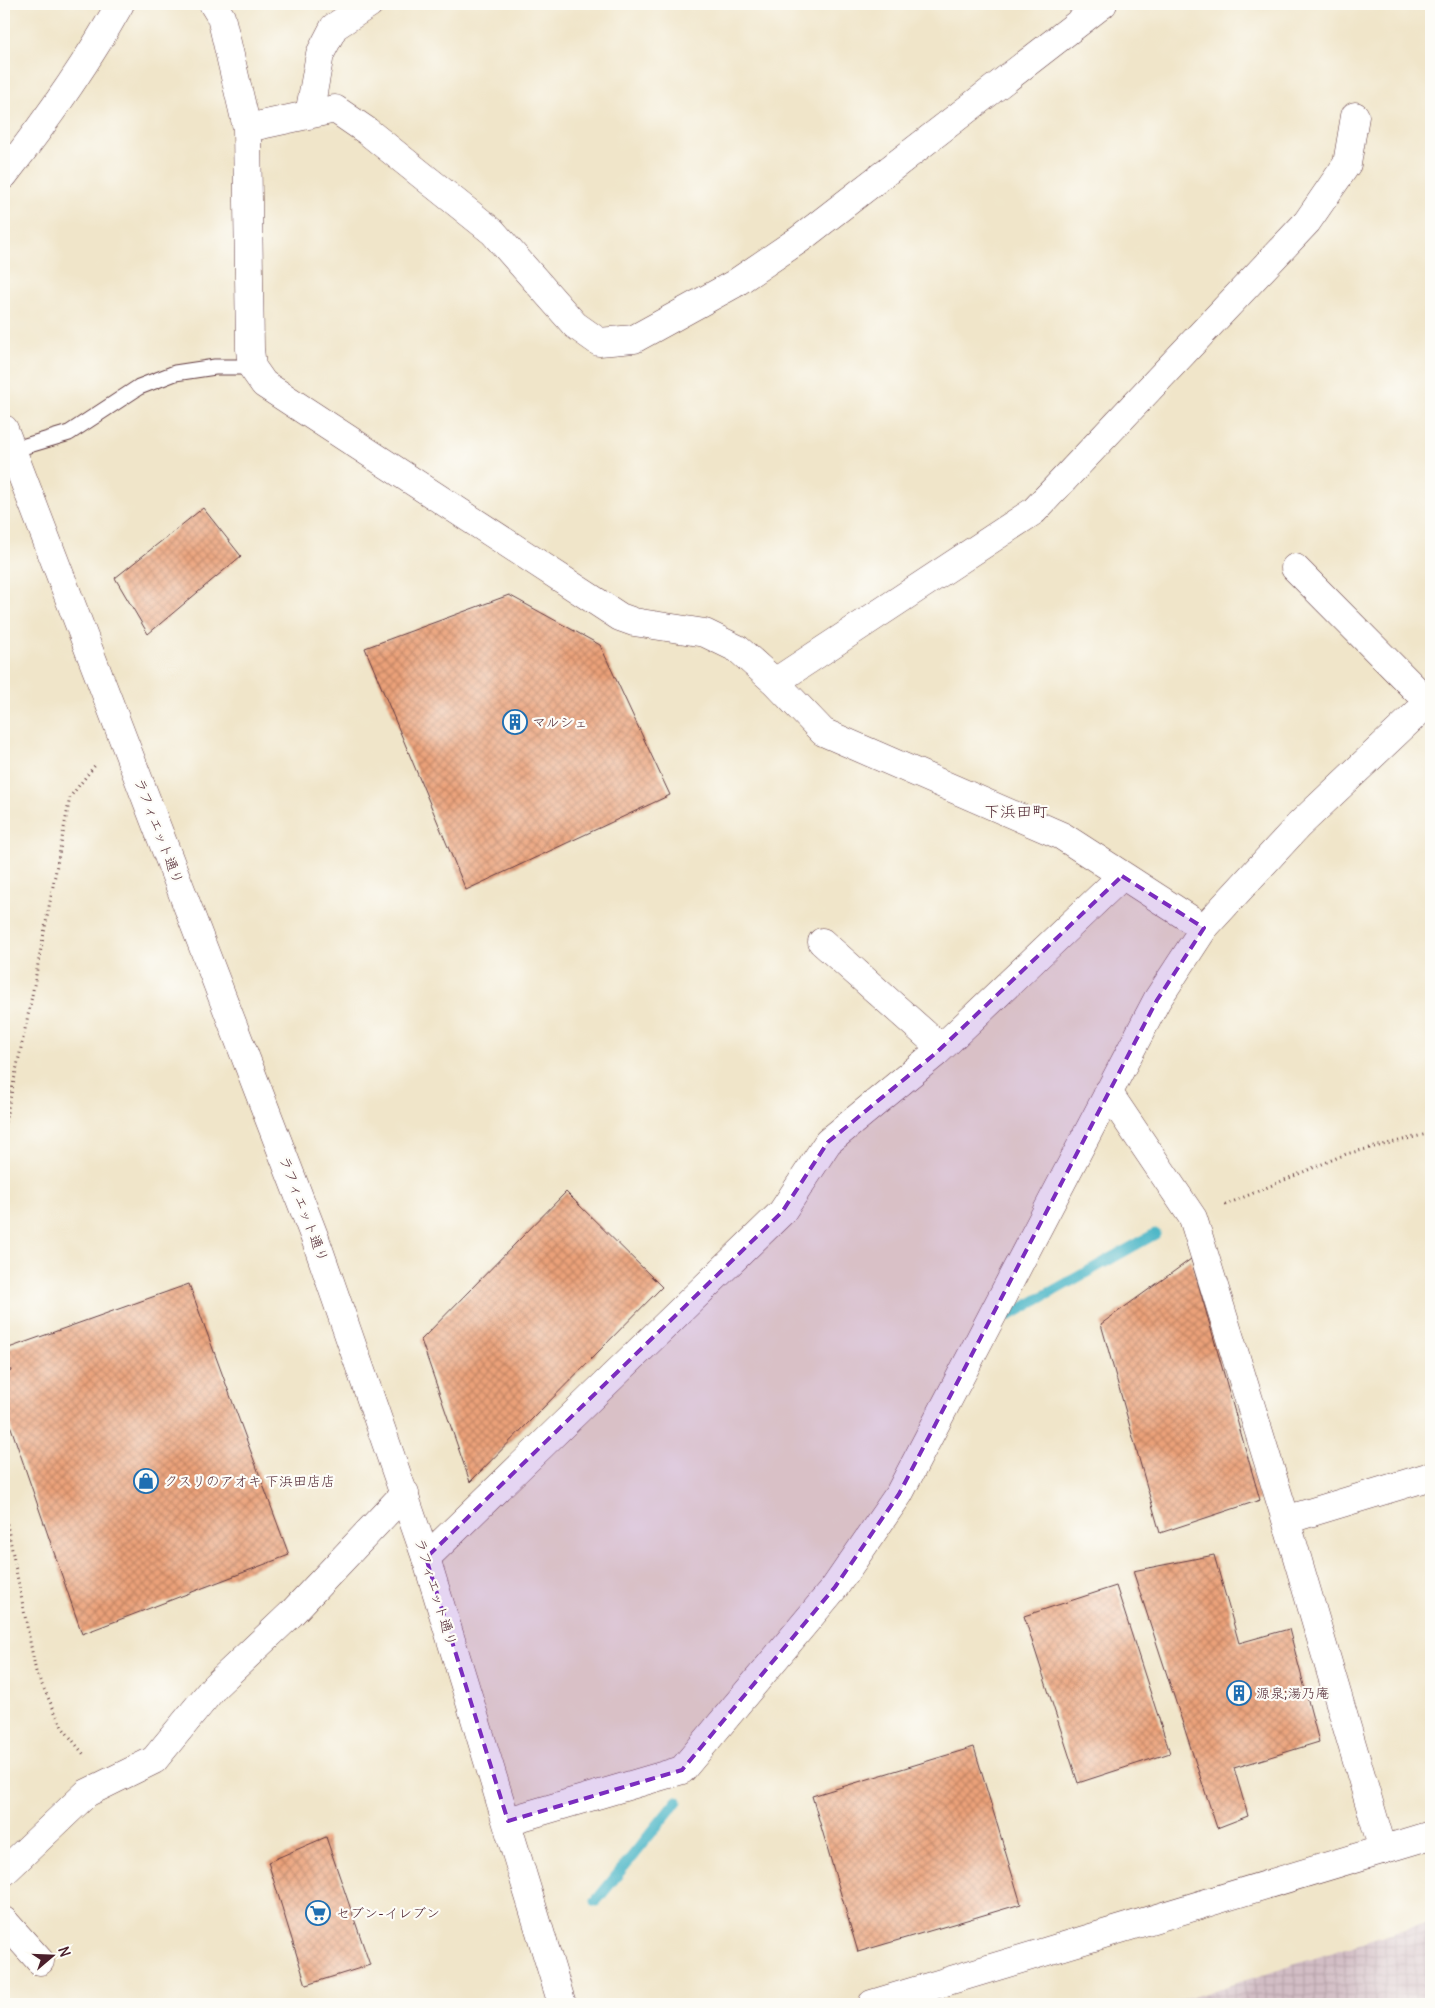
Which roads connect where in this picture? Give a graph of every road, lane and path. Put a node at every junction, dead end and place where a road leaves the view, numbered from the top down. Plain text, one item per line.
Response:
1 (120, 4) edge
2 (213, 4) edge
3 (369, 4) edge
4 (1103, 4) edge
5 (309, 114) junction
6 (1355, 116) dead end
7 (247, 128) junction
8 (4, 175) edge
9 (252, 367) junction
10 (8, 440) edge
11 (1295, 568) dead end
12 (775, 682) junction
13 (1430, 702) edge
14 (120, 731) junction
15 (1122, 876) junction
16 (1204, 928) junction
17 (822, 942) dead end
18 (941, 1048) junction
19 (1108, 1092) junction
20 (4, 1127) edge
21 (1431, 1133) edge
22 (1193, 1218) junction
23 (1431, 1476) edge
24 (405, 1494) junction
25 (4, 1509) edge
26 (1286, 1520) junction
27 (426, 1558) junction
28 (106, 1784) junction
29 (508, 1821) junction
30 (1431, 1835) edge
31 (1383, 1850) junction
32 (4, 1872) edge
33 (4, 1921) edge
34 (40, 1961) dead end
35 (562, 2004) edge
36 (872, 2004) edge

1 - 8 street
2 - 7 street
3 - 5 street
4 - 5 street
5 - 7 street
6 - 12 street
7 - 9 street
9 - 10 lane
9 - 12 street
10 - 14 street, ラフィエット通り
11 - 13 street
12 - 15 street
13 - 16 street
14 - 20 path
14 - 24 street, ラフィエット通り
15 - 16 street
15 - 18 street
16 - 19 street
17 - 18 street
18 - 27 street
19 - 22 street
19 - 29 street
21 - 22 path
22 - 26 street
23 - 26 street
24 - 27 street, ラフィエット通り
24 - 28 street
25 - 28 path
26 - 31 street
27 - 29 street, ラフィエット通り
28 - 32 street
29 - 35 street, ラフィエット通り
30 - 31 street
31 - 36 street
33 - 34 street

